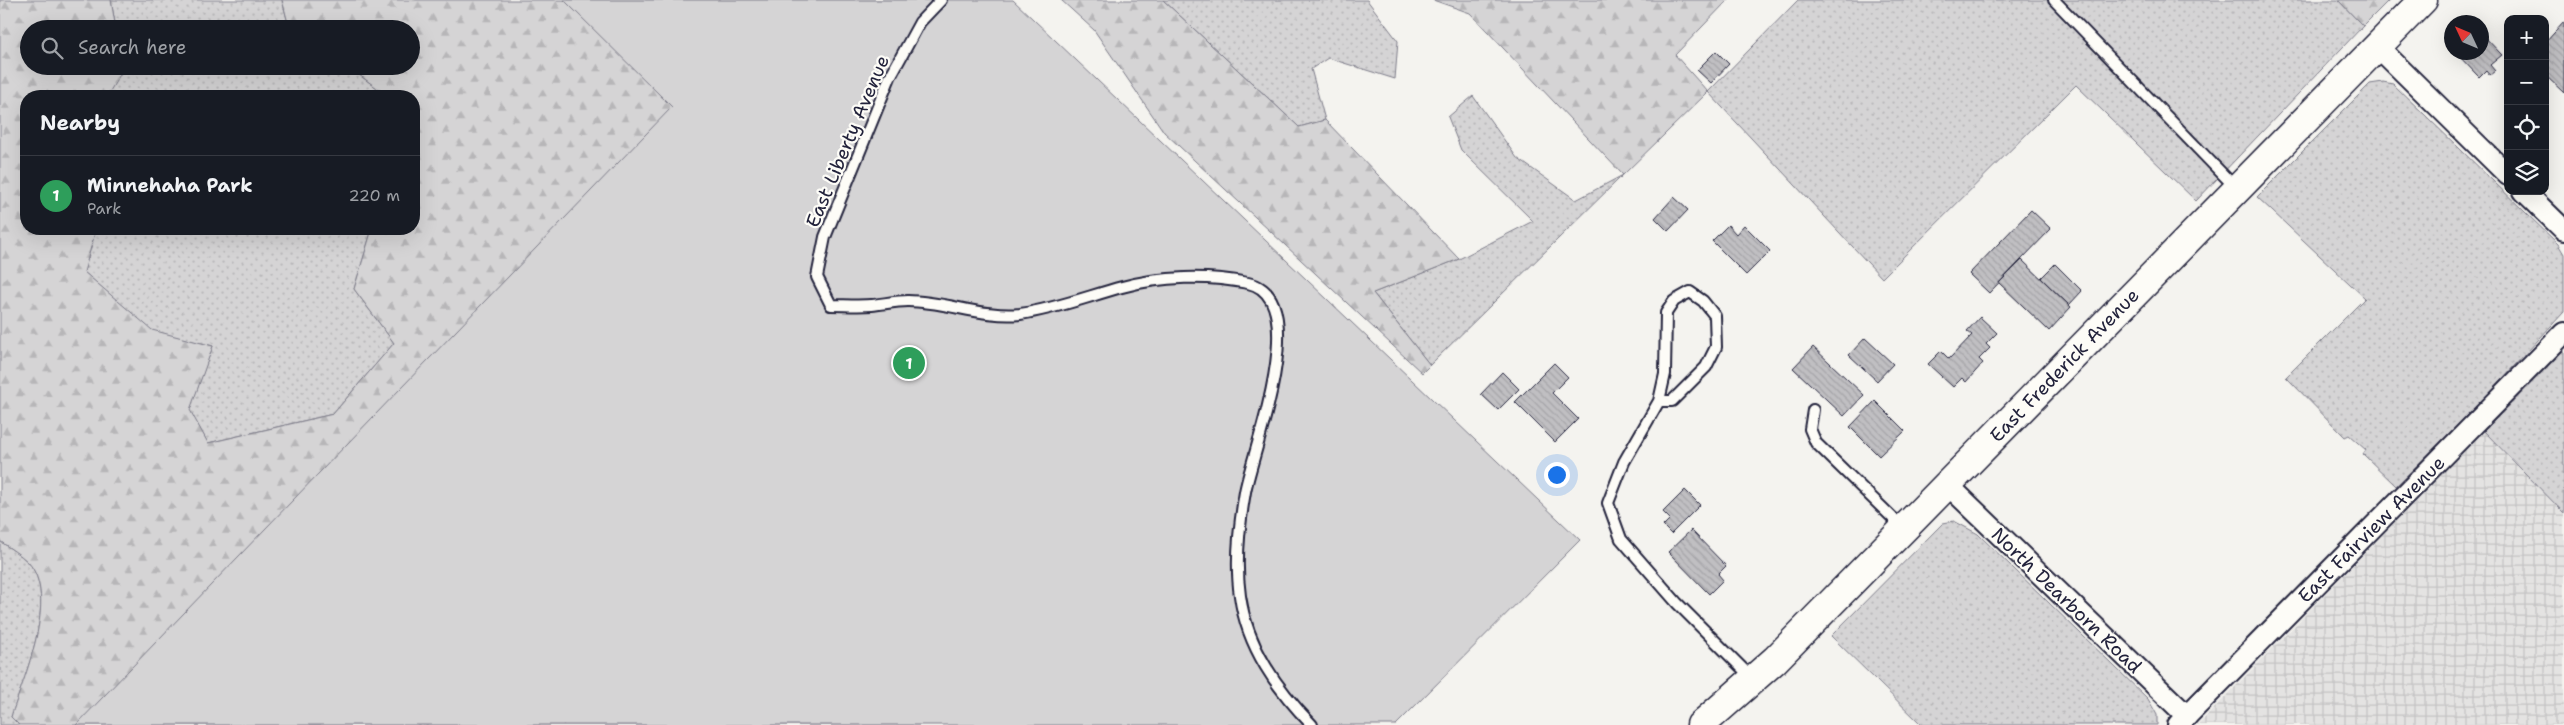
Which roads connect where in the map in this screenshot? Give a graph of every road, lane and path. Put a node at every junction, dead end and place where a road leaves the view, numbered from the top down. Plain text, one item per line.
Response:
1 (941, 0) edge
2 (2054, 0) edge
3 (2422, 0) edge
4 (2378, 46) junction
5 (2504, 171) edge
6 (2237, 189) junction
7 (2528, 195) edge
8 (2564, 230) edge
9 (2564, 333) edge
10 (1658, 401) junction
11 (1813, 410) dead end
12 (1947, 484) junction
13 (1904, 529) junction
14 (1754, 680) junction
15 (2182, 721) edge
16 (1312, 725) edge
17 (1701, 725) edge

1 - 16 lane, East Liberty Avenue
2 - 6 lane
3 - 4 main road, East Frederick Avenue
4 - 5 street
4 - 6 main road, East Frederick Avenue
6 - 12 main road, East Frederick Avenue
7 - 8 street
9 - 15 street, East Fairview Avenue
10 - 10 lane
10 - 14 lane
11 - 13 lane
12 - 13 main road, East Frederick Avenue
12 - 15 street, North Dearborn Road
13 - 14 main road, East Frederick Avenue
14 - 17 main road, East Frederick Avenue

